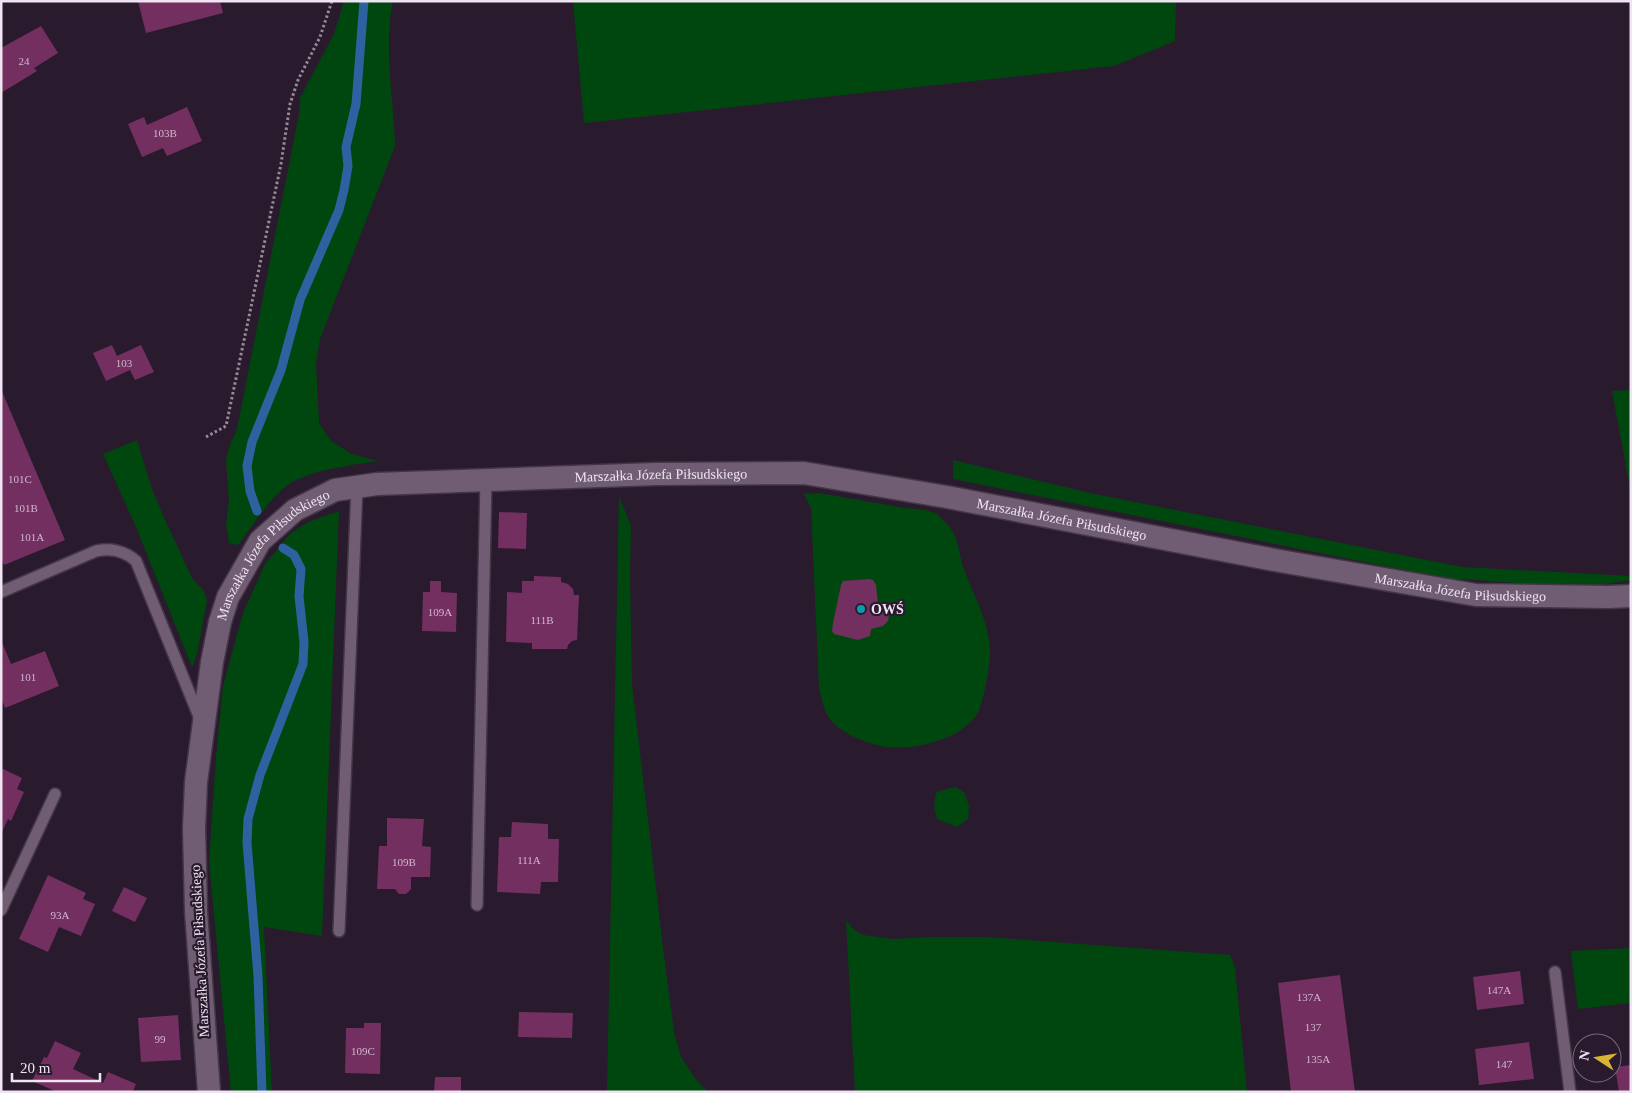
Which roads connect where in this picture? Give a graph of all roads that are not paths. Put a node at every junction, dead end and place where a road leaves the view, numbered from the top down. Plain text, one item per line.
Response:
1 (486, 480) junction
2 (357, 486) junction
3 (1, 592) edge
4 (1631, 596) edge
5 (204, 728) junction
6 (55, 794) dead end
7 (477, 905) dead end
8 (1, 910) edge
9 (338, 931) dead end
10 (1555, 972) dead end
11 (209, 1092) edge
12 (1570, 1092) edge

1 - 2 street, Marszałka Józefa Piłsudskiego
1 - 4 street, Marszałka Józefa Piłsudskiego
1 - 7 lane
2 - 5 street, Marszałka Józefa Piłsudskiego
2 - 9 lane
3 - 5 lane
5 - 11 street, Marszałka Józefa Piłsudskiego
6 - 8 lane
10 - 12 lane

